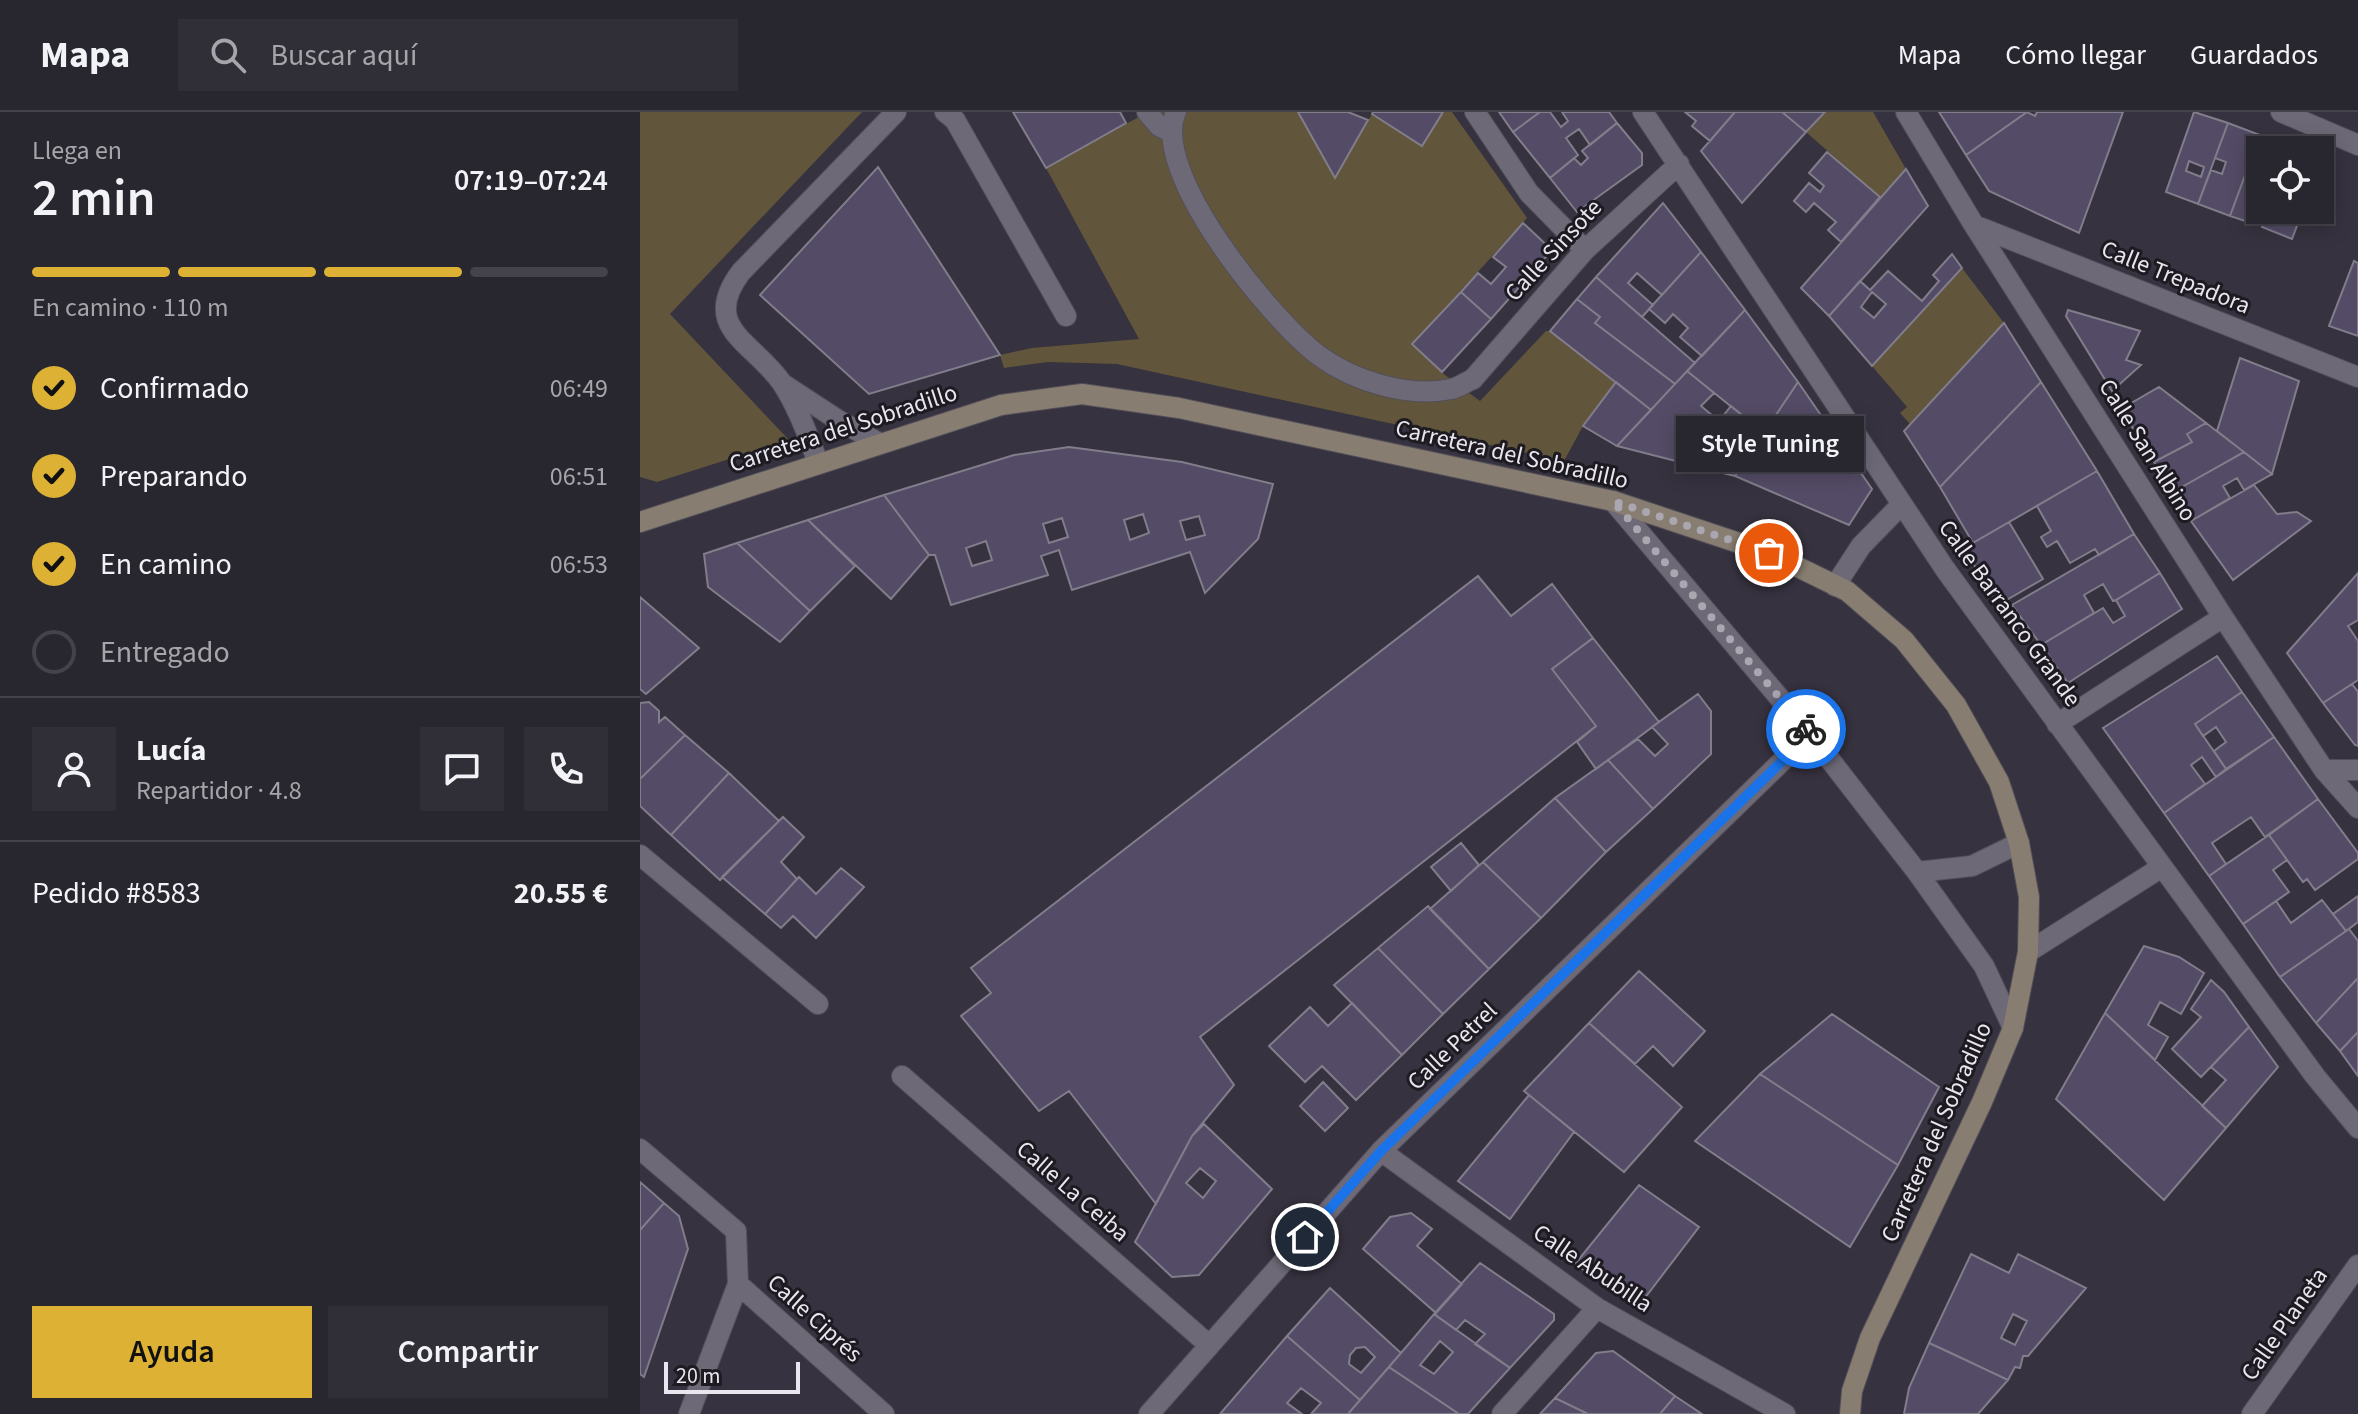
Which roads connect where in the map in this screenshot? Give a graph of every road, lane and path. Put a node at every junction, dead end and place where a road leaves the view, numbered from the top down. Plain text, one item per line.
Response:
1 (896, 112) edge
2 (945, 112) edge
3 (1147, 112) edge
4 (1176, 112) edge
5 (1475, 112) edge
6 (1643, 112) edge
7 (1906, 112) edge
8 (2281, 112) edge
9 (1172, 133) junction
10 (2358, 145) edge
11 (1679, 164) junction
12 (1974, 225) junction
13 (1585, 250) junction
14 (1066, 316) dead end
15 (2358, 377) edge
16 (783, 384) junction
17 (879, 443) junction
18 (818, 463) junction
19 (1613, 501) junction
20 (1901, 505) junction
21 (640, 522) edge
22 (1835, 586) junction
23 (2223, 617) junction
24 (2057, 724) junction
25 (1810, 734) junction
26 (2324, 770) junction
27 (2358, 770) edge
28 (2358, 808) edge
29 (2019, 843) junction
30 (640, 855) edge
31 (2162, 867) junction
32 (1917, 872) junction
33 (2028, 952) junction
34 (818, 1004) dead end
35 (2013, 1028) junction
36 (902, 1076) dead end
37 (2358, 1128) edge
38 (640, 1149) edge
39 (1381, 1151) junction
40 (2358, 1265) edge
41 (738, 1284) junction
42 (1597, 1308) junction
43 (1209, 1345) junction
44 (689, 1414) edge
45 (884, 1414) edge
46 (1149, 1414) edge
47 (1502, 1414) edge
48 (1785, 1414) edge
49 (1850, 1414) edge
50 (2252, 1414) edge

1 - 16 street
2 - 14 street
3 - 9 street
4 - 9 street
5 - 13 street
6 - 11 street, Calle Barranco Grande
7 - 12 street, Calle San Albino
8 - 10 street
9 - 13 street, Calle Sinsote
11 - 13 street, Calle Sinsote
11 - 20 street, Calle Barranco Grande
12 - 15 street, Calle Trepadora
12 - 23 street, Calle San Albino
16 - 17 street
16 - 18 street
17 - 18 main road, Carretera del Sobradillo
17 - 19 main road, Carretera del Sobradillo
18 - 21 main road, Carretera del Sobradillo
19 - 22 main road, Carretera del Sobradillo
19 - 25 street
20 - 22 street
20 - 24 street, Calle Barranco Grande
22 - 29 main road, Carretera del Sobradillo
23 - 24 street
23 - 26 street, Calle San Albino
24 - 31 street, Calle Barranco Grande
25 - 32 street
25 - 39 street, Calle Petrel
26 - 27 street
26 - 28 street, Calle San Albino
29 - 32 street
29 - 33 main road, Carretera del Sobradillo
30 - 34 street
31 - 33 street
31 - 37 street, Calle Barranco Grande
32 - 35 street
33 - 35 main road, Carretera del Sobradillo
35 - 49 main road, Carretera del Sobradillo
36 - 43 street, Calle La Ceiba
38 - 41 street, Calle Ciprés
39 - 42 street, Calle Abubilla
39 - 43 street, Calle Petrel
40 - 50 street, Calle Planeta
41 - 44 street
41 - 45 street, Calle Ciprés
42 - 47 street
42 - 48 street, Calle Abubilla
43 - 46 street, Calle Petrel

